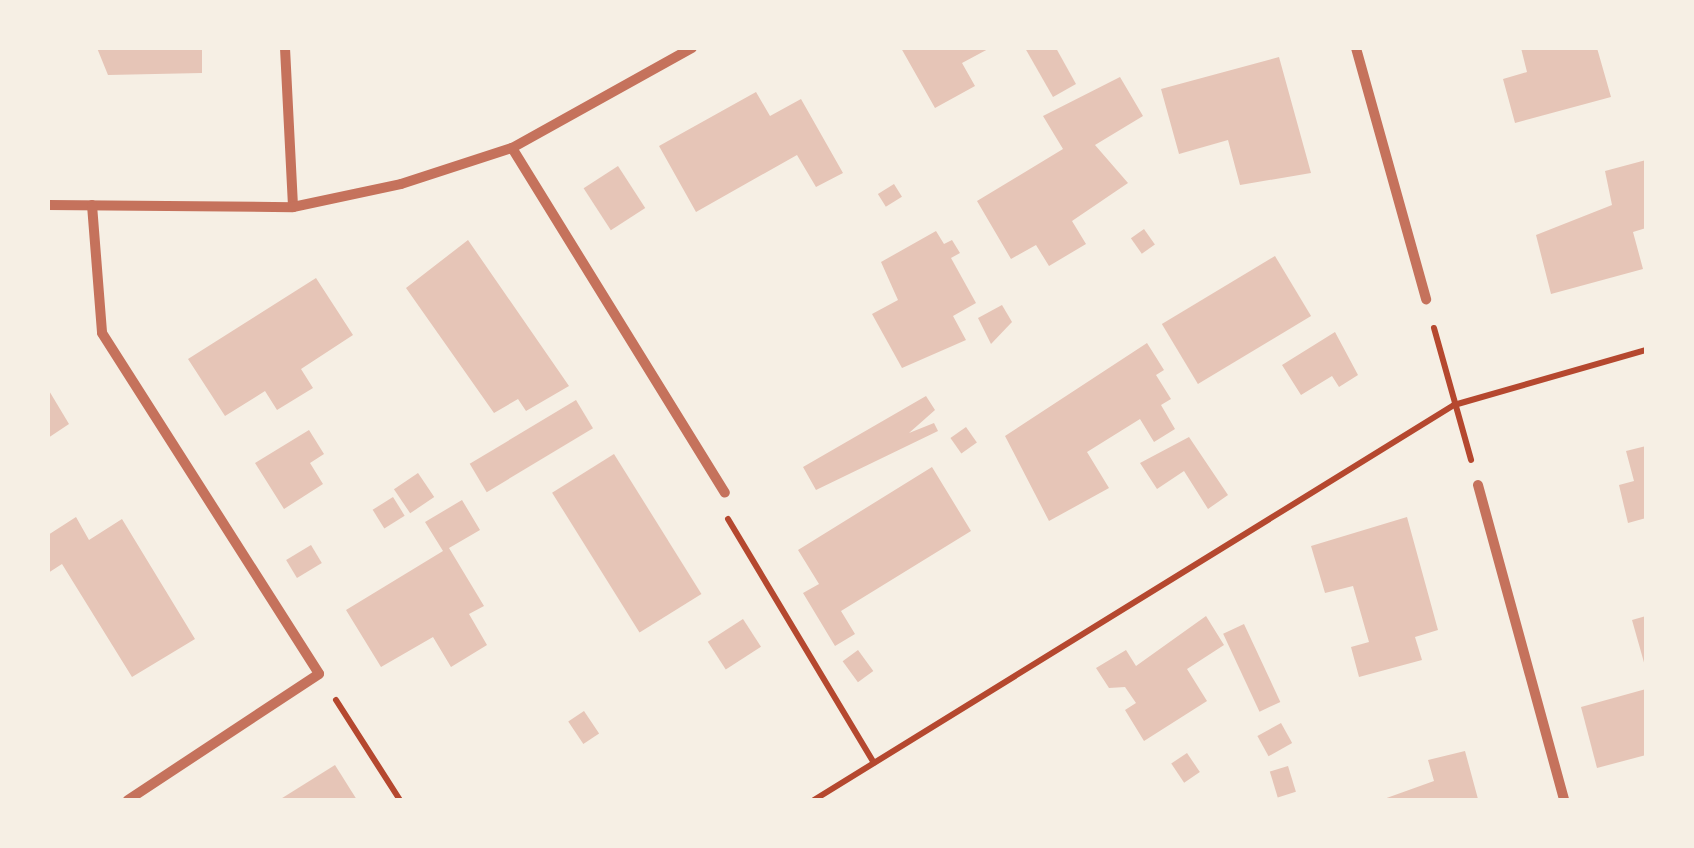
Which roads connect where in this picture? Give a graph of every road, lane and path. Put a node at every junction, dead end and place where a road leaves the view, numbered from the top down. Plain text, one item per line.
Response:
1 (285, 48) edge
2 (692, 48) edge
3 (1356, 48) edge
4 (512, 148) junction
5 (48, 204) edge
6 (92, 205) junction
7 (293, 207) junction
8 (1426, 299) joint
9 (1646, 350) edge
10 (1454, 405) junction
11 (1478, 485) joint
12 (725, 493) joint
13 (320, 674) junction
14 (874, 762) junction
15 (128, 800) edge
16 (400, 800) edge
17 (814, 800) edge
18 (1564, 800) edge

1 - 7 street
2 - 4 street
3 - 8 street
4 - 7 street
4 - 12 street
5 - 6 street
6 - 7 street
6 - 13 street
8 - 10 path
9 - 10 path
10 - 11 path
10 - 14 path
11 - 18 street
12 - 14 path
13 - 15 street
13 - 16 path
14 - 17 path

